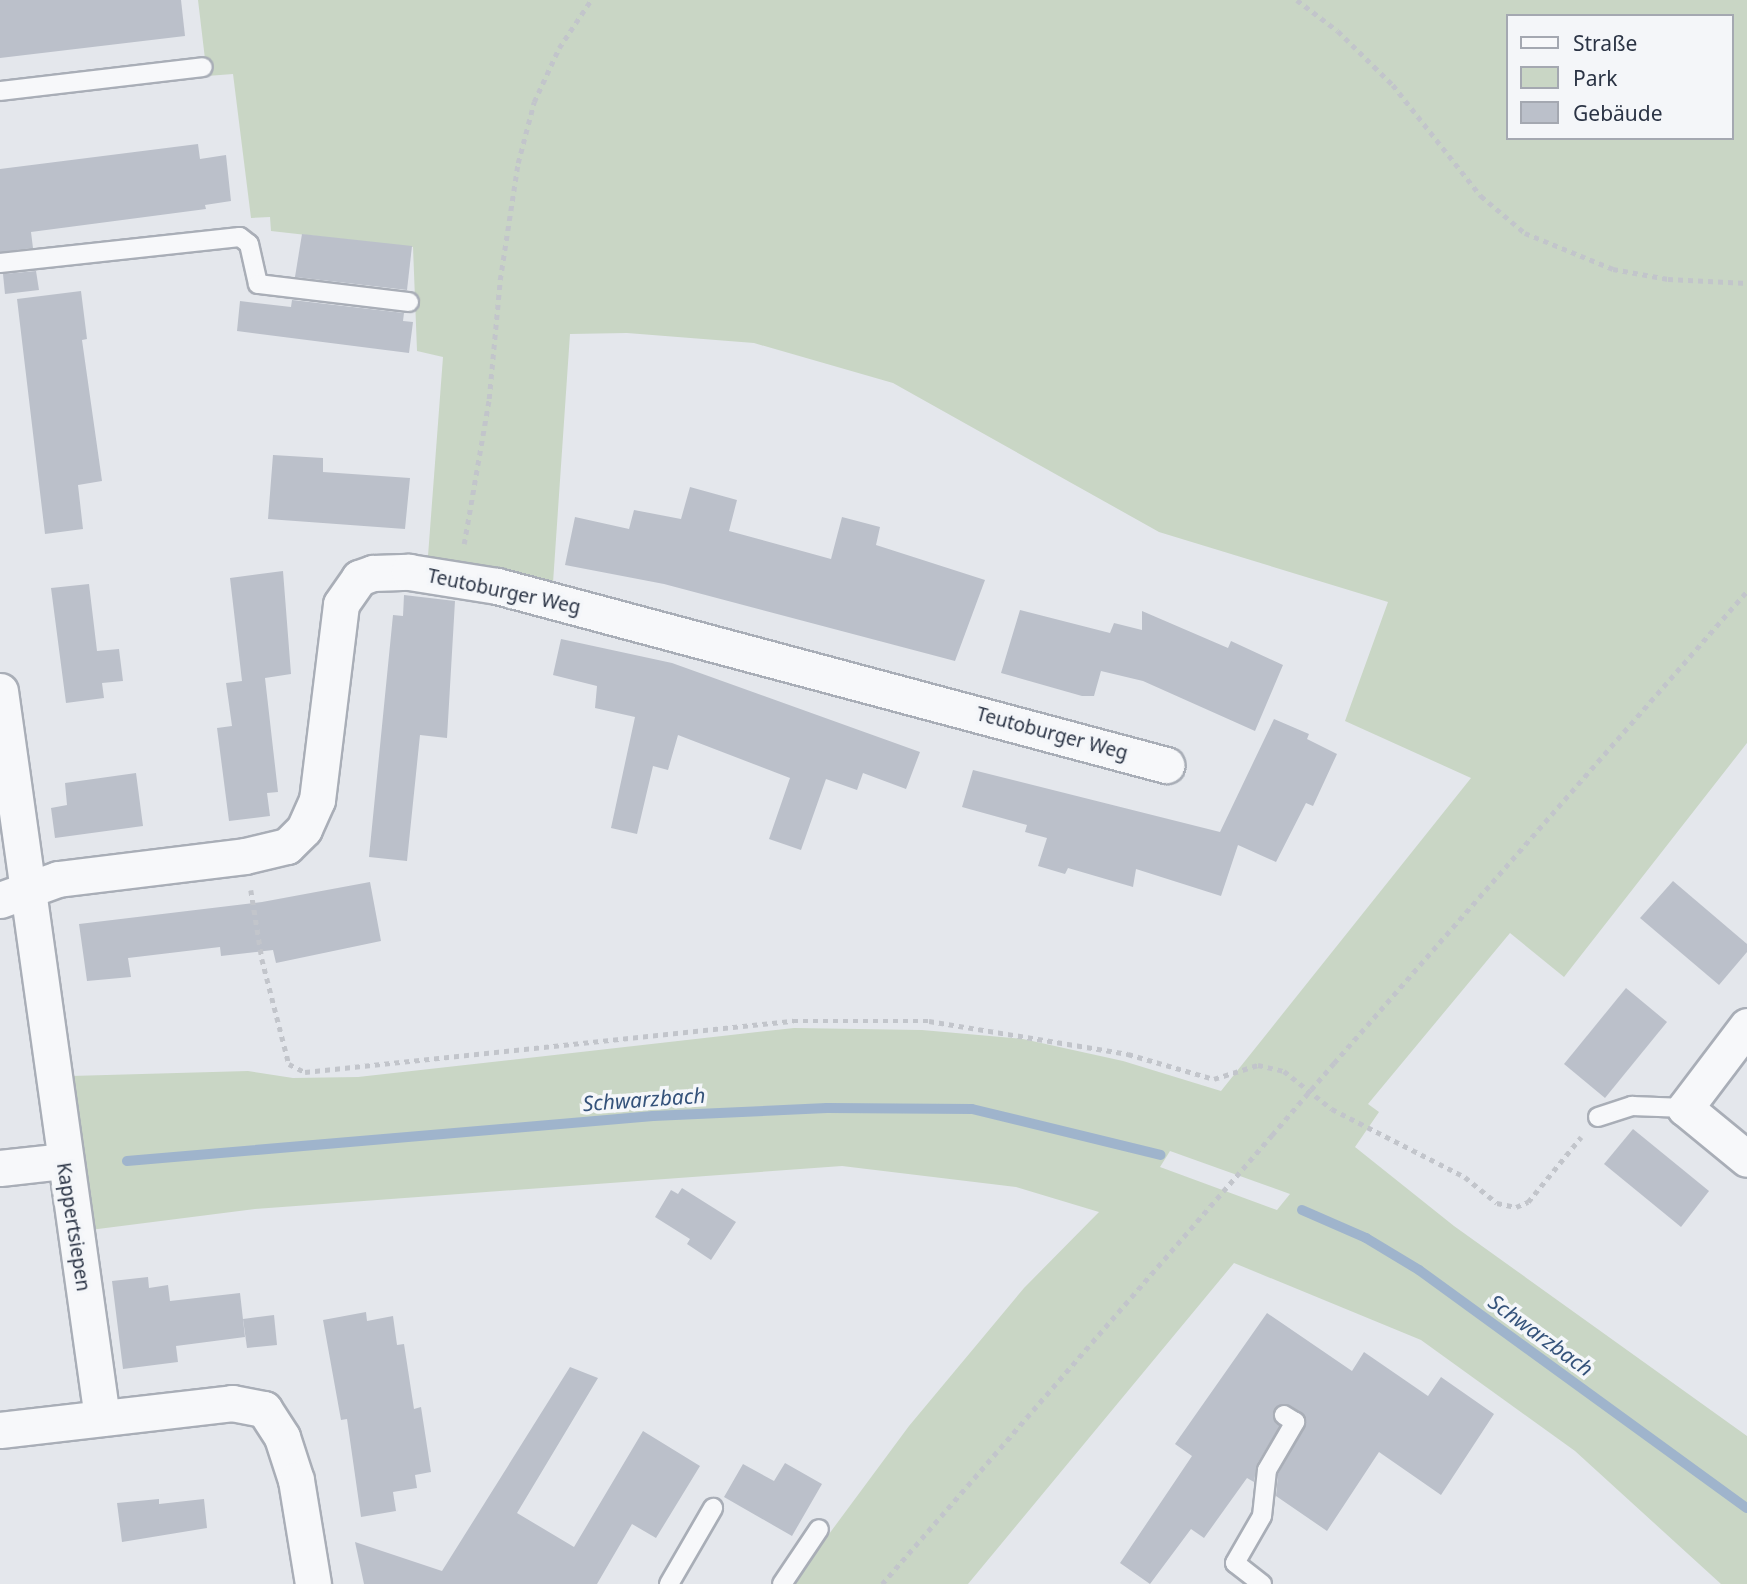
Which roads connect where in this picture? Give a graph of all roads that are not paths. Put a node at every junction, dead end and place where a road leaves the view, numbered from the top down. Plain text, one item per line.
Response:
1 (203, 67) dead end
2 (0, 91) edge
3 (0, 263) edge
4 (409, 302) dead end
5 (0, 691) edge
6 (1166, 765) dead end
7 (13, 896) edge
8 (1747, 1026) edge
9 (1685, 1108) junction
10 (1598, 1117) road end
11 (1747, 1159) edge
12 (63, 1161) junction
13 (0, 1168) edge
14 (1284, 1415) dead end
15 (102, 1418) junction
16 (0, 1430) edge
17 (713, 1508) dead end
18 (820, 1529) dead end
19 (313, 1584) edge
20 (669, 1584) edge
21 (782, 1584) edge
22 (1262, 1584) edge

1 - 2 lane
3 - 4 lane
5 - 7 street, Kappertsiepen
6 - 7 street, Teutoburger Weg
7 - 12 street, Kappertsiepen
8 - 9 street
9 - 10 lane
9 - 11 street
12 - 13 street
12 - 15 street, Kappertsiepen
14 - 22 lane
15 - 16 street
15 - 19 street
17 - 20 lane
18 - 21 lane

